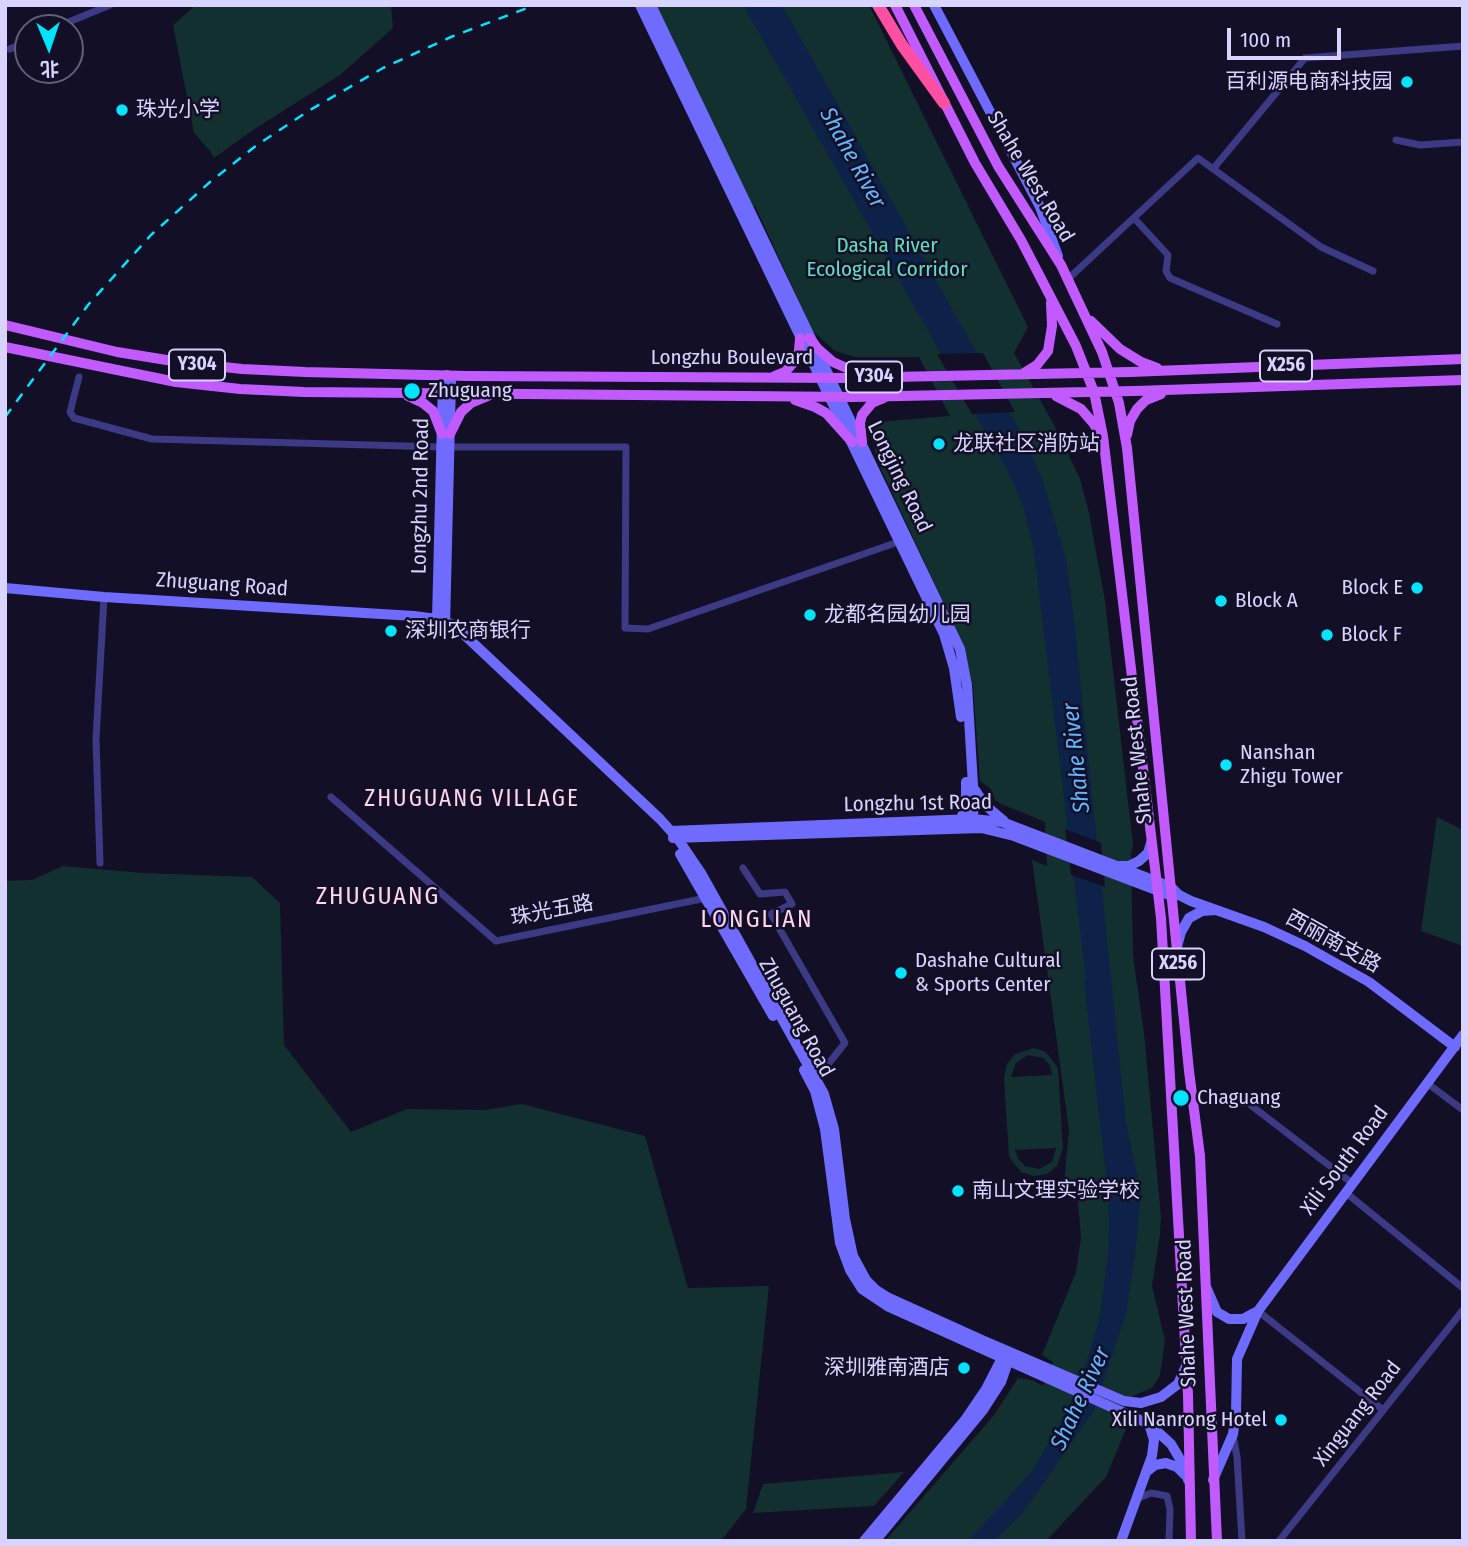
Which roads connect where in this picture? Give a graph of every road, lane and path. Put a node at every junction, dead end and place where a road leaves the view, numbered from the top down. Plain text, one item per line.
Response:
1 (110, 5) edge
2 (640, 5) edge
3 (651, 5) edge
4 (878, 5) edge
5 (895, 5) edge
6 (914, 5) edge
7 (934, 5) edge
8 (84, 16) edge
9 (1463, 46) edge
10 (14, 47) edge
11 (10, 49) dead end
12 (944, 103) junction
13 (1396, 140) dead end
14 (1463, 142) edge
15 (1213, 169) junction
16 (1134, 218) junction
17 (1061, 265) junction
18 (1373, 271) dead end
19 (1068, 279) junction
20 (1048, 292) junction
21 (1083, 311) junction
22 (1277, 324) dead end
23 (5, 325) edge
24 (804, 338) junction
25 (5, 347) edge
26 (1463, 359) edge
27 (1167, 370) junction
28 (1110, 372) junction
29 (1087, 373) junction
30 (1021, 374) junction
31 (447, 376) junction
32 (79, 377) dead end
33 (768, 377) junction
34 (870, 377) junction
35 (825, 378) junction
36 (1463, 380) edge
37 (1179, 390) junction
38 (1094, 392) junction
39 (1116, 392) junction
40 (399, 393) junction
41 (447, 393) junction
42 (1046, 393) junction
43 (499, 394) junction
44 (768, 396) junction
45 (889, 396) junction
46 (835, 397) junction
47 (446, 434) junction
48 (857, 442) junction
49 (445, 447) junction
50 (1105, 447) junction
51 (1127, 448) junction
52 (904, 539) junction
53 (5, 588) edge
54 (104, 597) junction
55 (442, 622) junction
56 (973, 783) junction
57 (331, 797) dead end
58 (965, 822) junction
59 (1009, 825) junction
60 (673, 836) junction
61 (1152, 843) junction
62 (100, 863) dead end
63 (1115, 866) junction
64 (743, 867) dead end
65 (1157, 886) junction
66 (1174, 893) junction
67 (706, 898) junction
68 (1219, 909) junction
69 (1177, 950) junction
70 (1463, 1035) edge
71 (1455, 1047) junction
72 (817, 1078) junction
73 (1427, 1083) junction
74 (1223, 1102) dead end
75 (1463, 1110) edge
76 (1348, 1188) junction
77 (1205, 1280) junction
78 (1463, 1288) edge
79 (1463, 1310) edge
80 (1258, 1311) junction
81 (1007, 1357) junction
82 (1186, 1363) junction
83 (1122, 1405) junction
84 (1383, 1410) junction
85 (1149, 1424) junction
86 (1233, 1434) junction
87 (1146, 1472) junction
88 (1188, 1478) junction
89 (1213, 1480) junction
90 (1190, 1493) junction
91 (1136, 1499) junction
92 (864, 1541) edge
93 (875, 1541) edge
94 (1121, 1541) edge
95 (1169, 1541) edge
96 (1191, 1541) edge
97 (1217, 1541) edge
98 (1242, 1541) edge
99 (1279, 1541) edge

1 - 8 street
2 - 24 street, Longjing Road
3 - 24 street, Longjing Road
4 - 12 highway
5 - 12 main road, Shahe West Road
6 - 17 main road, Shahe West Road
7 - 17 street
9 - 15 street
10 - 11 street
12 - 20 main road, Shahe West Road
13 - 14 street
15 - 16 street
15 - 18 street
16 - 19 street
16 - 22 street
17 - 19 main road, Shahe West Road
19 - 21 main road, Shahe West Road
20 - 29 main road, Shahe West Road
20 - 30 main road
21 - 27 main road
21 - 28 main road, Shahe West Road
23 - 31 main road, Longzhu Boulevard / Y304
24 - 33 main road
24 - 34 main road
24 - 35 street, Longjing Road
25 - 40 main road, Longzhu Boulevard
26 - 27 main road, Longzhu Boulevard / X256
27 - 28 main road, Longzhu Boulevard / X256
28 - 29 main road, Longzhu Boulevard / X256
28 - 39 main road, Shahe West Road
29 - 30 main road, Longzhu Boulevard
29 - 38 main road, Shahe West Road / X256
30 - 34 main road, Longzhu Boulevard / Y304
31 - 33 main road, Longzhu Boulevard / Y304
31 - 41 street, Longzhu 2nd Road
32 - 49 street
33 - 35 main road, Longzhu Boulevard / Y304
34 - 35 main road, Longzhu Boulevard / Y304
35 - 46 street, Longjing Road
36 - 37 main road, Longzhu Boulevard / X256
37 - 39 main road, Longzhu Boulevard / X256
37 - 51 main road, X256
38 - 39 main road, Longzhu Boulevard / X256
38 - 42 main road, Longzhu Boulevard
38 - 50 main road, Shahe West Road / X256
39 - 51 main road, Shahe West Road
40 - 41 main road, Longzhu Boulevard
40 - 47 main road
41 - 43 main road, Longzhu Boulevard
41 - 47 street, Longzhu 2nd Road
42 - 45 main road, Longzhu Boulevard
42 - 50 main road
43 - 44 main road, Longzhu Boulevard
43 - 47 main road
44 - 46 main road, Longzhu Boulevard
44 - 48 main road
45 - 46 main road, Longzhu Boulevard
45 - 48 main road
46 - 48 street, Longjing Road
47 - 49 street, Longzhu 2nd Road
48 - 52 street, Longjing Road
49 - 52 street
49 - 55 street, Longzhu 2nd Road
50 - 61 main road, Shahe West Road / X256
51 - 66 main road, Shahe West Road / X256
52 - 56 street, Longjing Road
52 - 58 street, Longjing Road
53 - 54 street, Zhuguang Road
54 - 55 street, Zhuguang Road
54 - 62 street
55 - 60 street, Zhuguang Road
56 - 58 street, Longjing Road
56 - 59 street
57 - 67 street, 珠光五路
58 - 59 street, Longzhu 1st Road
58 - 60 street, Longzhu 1st Road
58 - 65 street, Longzhu 1st Road
59 - 63 street, Longzhu 1st Road
60 - 67 street, Zhuguang Road
60 - 72 street, Zhuguang Road
61 - 63 street
61 - 65 main road, Shahe West Road / X256
63 - 65 street, Longzhu 1st Road
64 - 72 street
65 - 66 street, Longzhu 1st Road
65 - 82 main road, Shahe West Road / X256
66 - 68 street, 西丽南支路
66 - 69 main road, Shahe West Road / X256
67 - 81 street, Zhuguang Road
68 - 69 street
68 - 71 street, 西丽南支路
69 - 77 main road, Shahe West Road / X256
70 - 71 street, Xili South Road
71 - 73 street, Xili South Road
72 - 81 street, Zhuguang Road
73 - 75 street
73 - 76 street, Xili South Road
74 - 76 street
76 - 78 street
76 - 80 street, Xili South Road
77 - 80 street
77 - 89 main road, Shahe West Road / X256
79 - 84 street, Xinguang Road
80 - 84 street
80 - 86 street, Xili South Road
81 - 83 street, Zhuguang Road
81 - 92 street
81 - 93 street
82 - 83 street
82 - 90 main road, Shahe West Road / X256
83 - 85 street, Zhuguang Road
84 - 99 street, Xinguang Road
85 - 87 street
85 - 88 street, Zhuguang Road
86 - 89 street, Xili South Road
86 - 98 street
87 - 88 street
87 - 91 street
88 - 90 street, Zhuguang Road
89 - 97 main road, Shahe West Road / X256
90 - 96 main road, Shahe West Road / X256
91 - 94 street
91 - 95 street

